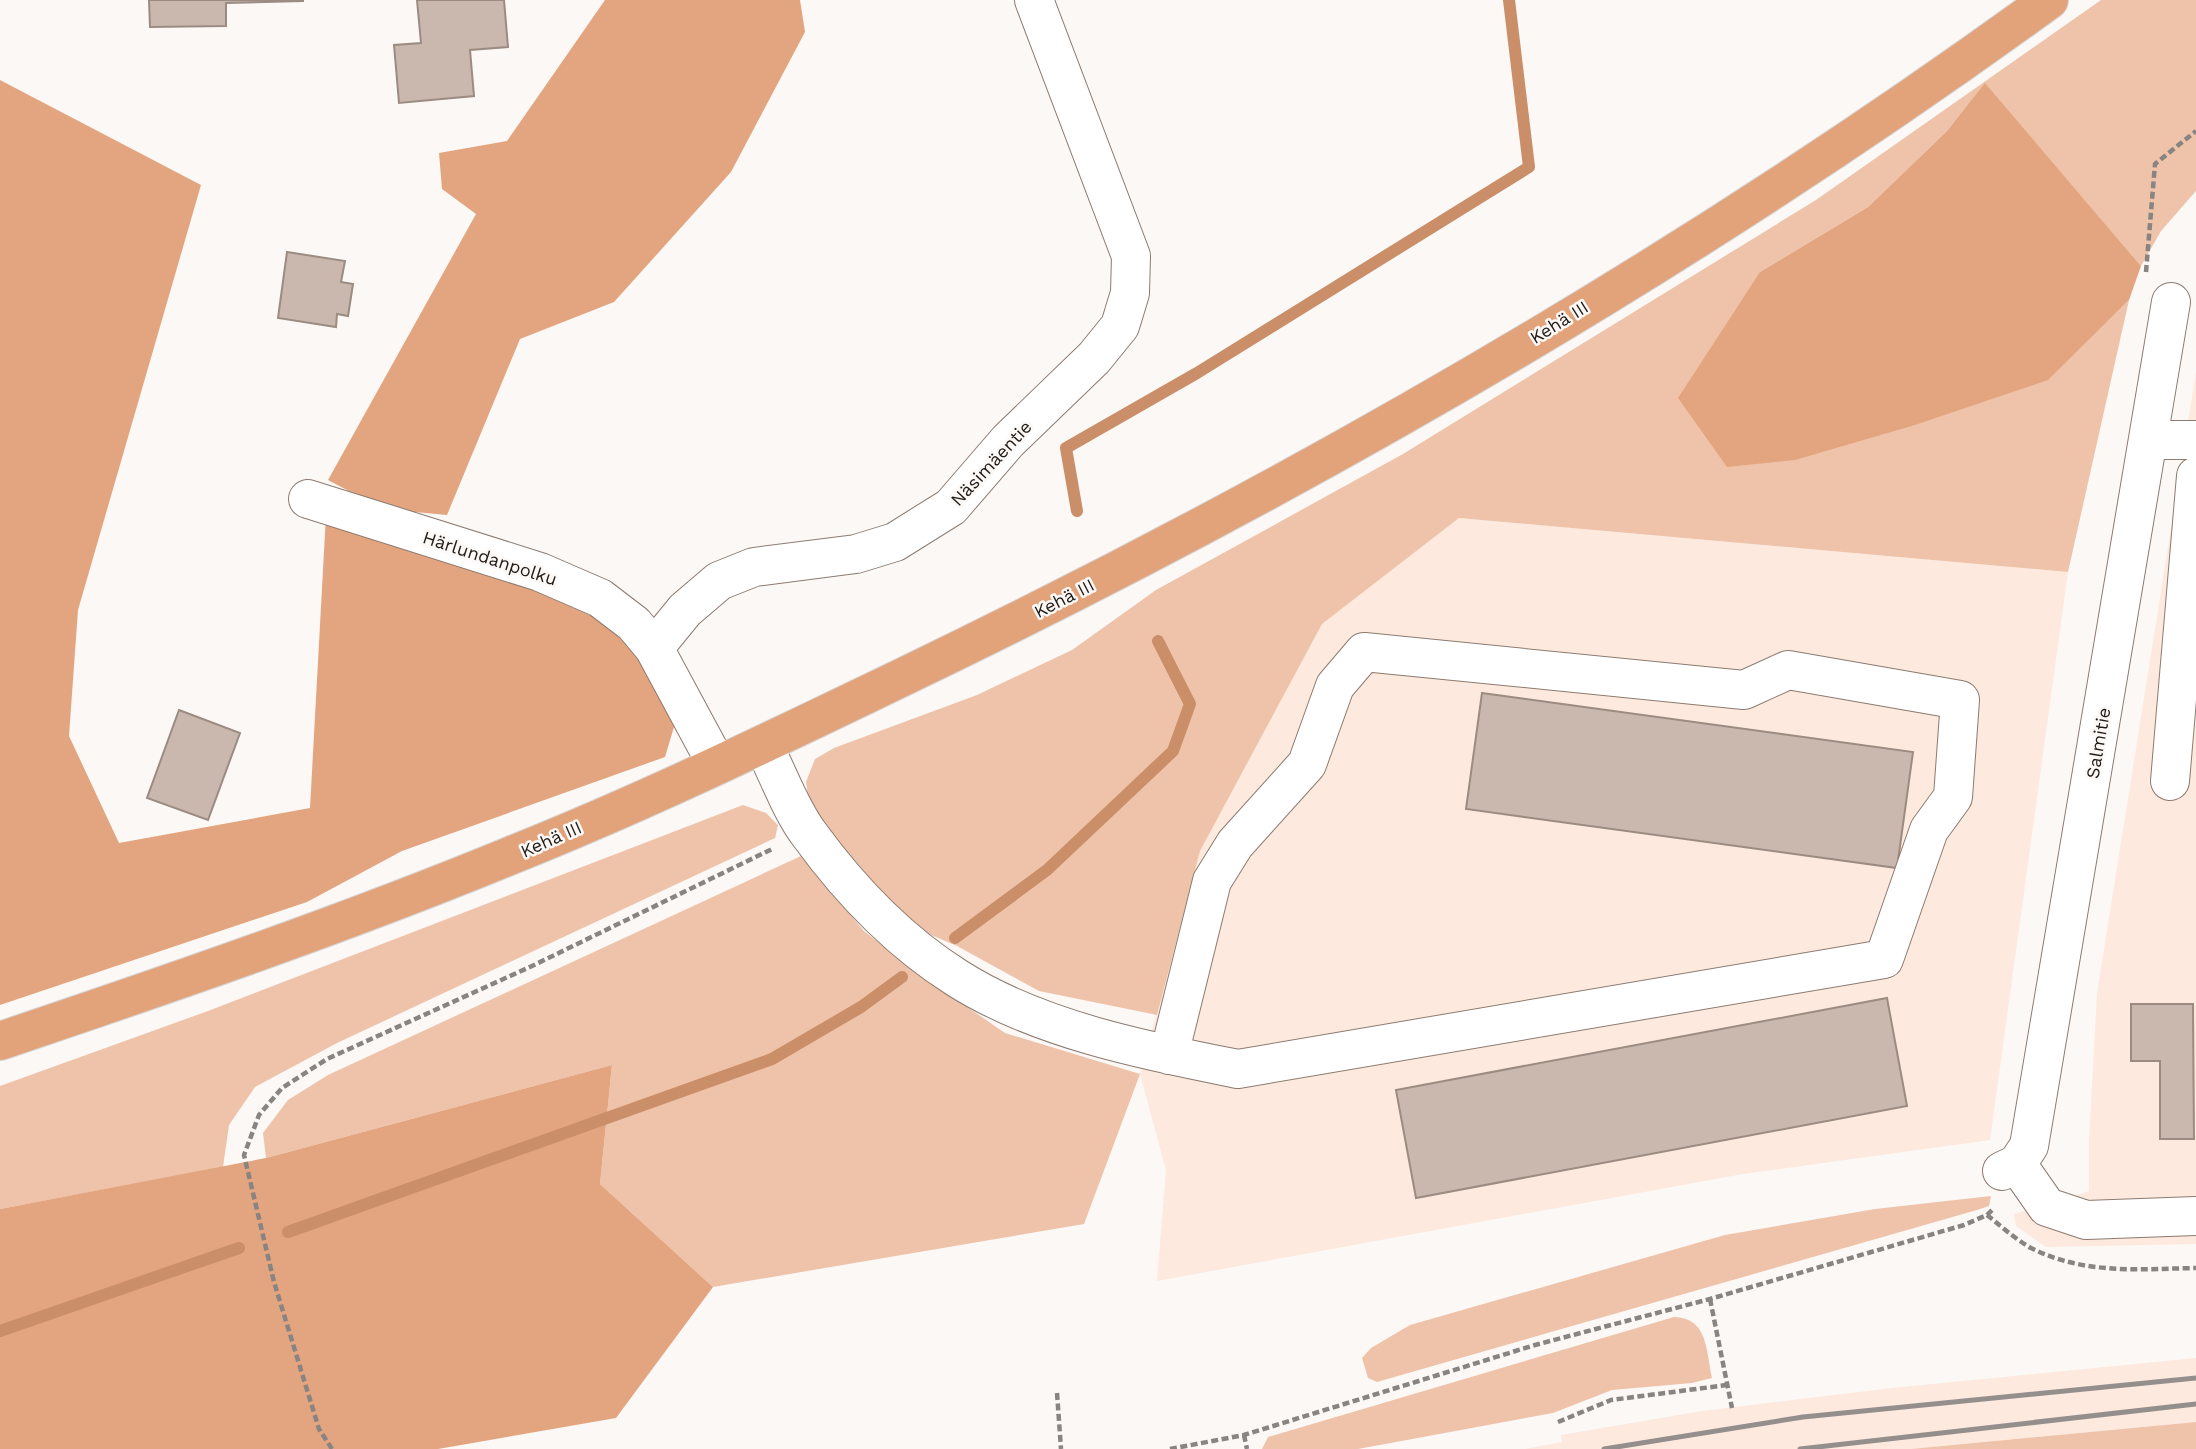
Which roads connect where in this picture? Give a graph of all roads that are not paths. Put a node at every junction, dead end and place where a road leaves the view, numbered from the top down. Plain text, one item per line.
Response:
1 (1034, 0) edge
2 (2049, 0) edge
3 (2158, 293) road end
4 (2150, 440) junction
5 (2196, 440) edge
6 (2196, 476) edge
7 (308, 499) dead end
8 (654, 648) junction
9 (763, 745) junction
10 (717, 765) junction
11 (2170, 780) dead end
12 (0, 1041) edge
13 (1169, 1055) junction
14 (2196, 1216) edge

1 - 8 street, Näsimäentie
2 - 9 highway, Kehä III
3 - 4 street, Salmitie
4 - 5 street
4 - 14 street, Salmitie
6 - 11 street
7 - 8 street, Härlundanpolku
8 - 10 street
9 - 10 highway, Kehä III
9 - 13 street
10 - 12 highway, Kehä III
13 - 13 street

